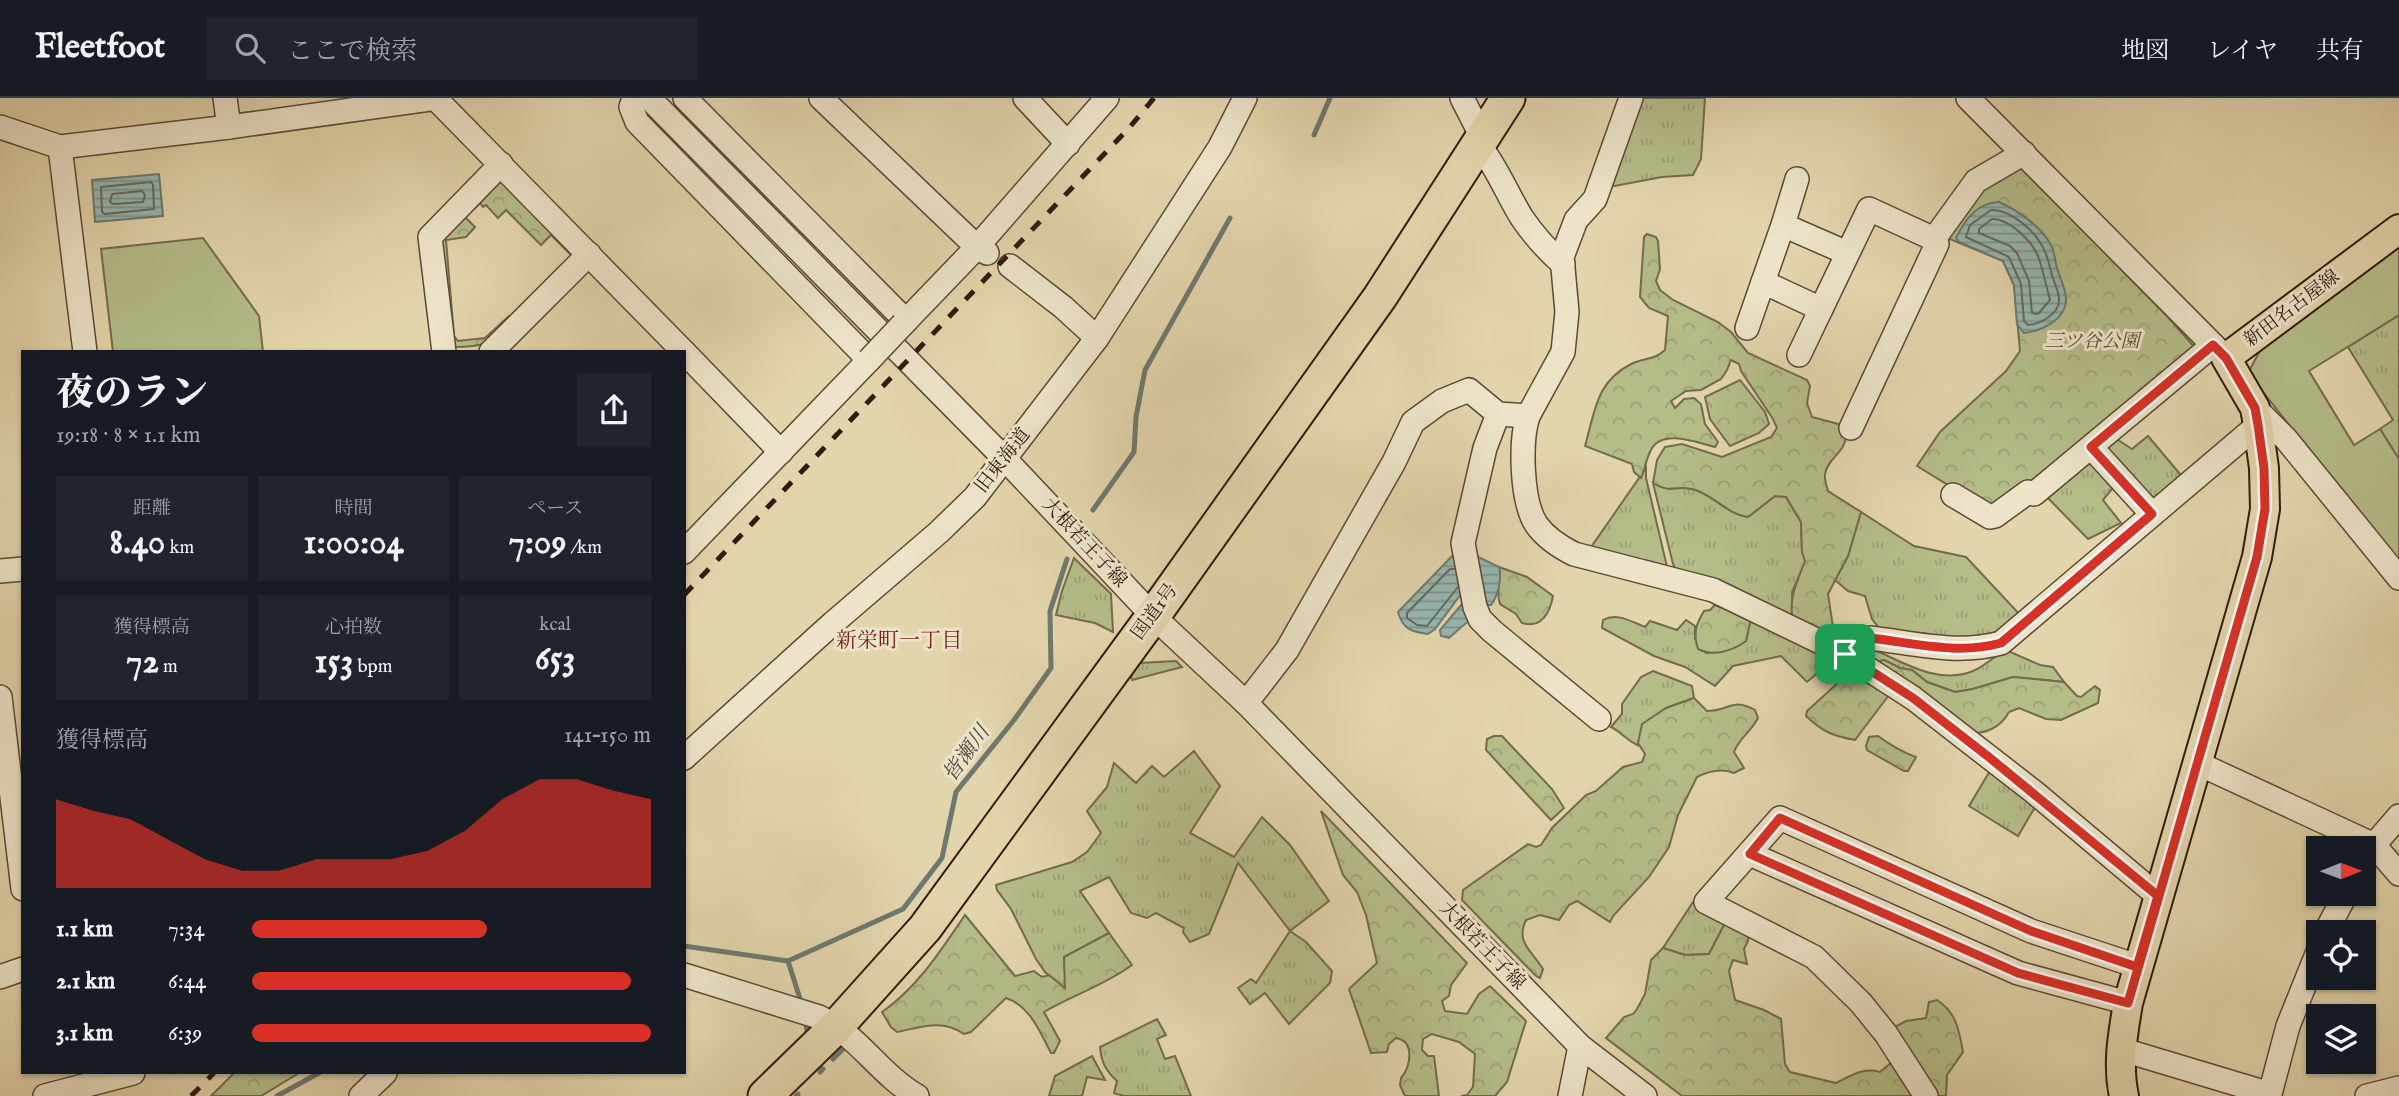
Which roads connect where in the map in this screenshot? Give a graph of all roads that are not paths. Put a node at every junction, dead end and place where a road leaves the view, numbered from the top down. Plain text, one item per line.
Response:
1 (225, 98) edge
2 (436, 98) edge
3 (634, 98) edge
4 (649, 98) edge
5 (685, 98) edge
6 (1025, 98) edge
7 (1107, 98) edge
8 (1245, 98) edge
9 (1462, 98) edge
10 (1508, 98) edge
11 (1631, 98) edge
12 (1968, 98) edge
13 (828, 100) edge
14 (0, 127) edge
15 (229, 127) junction
16 (1481, 142) junction
17 (1068, 144) junction
18 (60, 147) junction
19 (2024, 153) junction
20 (501, 164) junction
21 (1797, 179) dead end
22 (1783, 225) junction
23 (2399, 229) edge
24 (1934, 239) junction
25 (982, 250) junction
26 (1847, 253) junction
27 (589, 254) junction
28 (1563, 264) junction
29 (1010, 266) dead end
30 (1763, 282) junction
31 (1821, 309) junction
32 (904, 322) junction
33 (1747, 328) dead end
34 (1097, 338) junction
35 (85, 350) edge
36 (444, 350) edge
37 (493, 350) edge
38 (682, 350) edge
39 (2220, 352) junction
40 (686, 354) edge
41 (1799, 355) dead end
42 (869, 360) junction
43 (1498, 414) junction
44 (1528, 416) junction
45 (2256, 416) junction
46 (1851, 428) dead end
47 (2091, 447) junction
48 (781, 452) junction
49 (1005, 459) junction
50 (1953, 495) dead end
51 (2152, 514) junction
52 (686, 550) edge
53 (21, 569) edge
54 (0, 571) edge
55 (2399, 578) edge
56 (1153, 616) junction
57 (1845, 654) junction
58 (0, 697) edge
59 (1246, 703) junction
60 (1599, 719) dead end
61 (686, 756) edge
62 (2197, 763) junction
63 (2399, 816) edge
64 (2337, 836) edge
65 (2376, 844) edge
66 (1750, 854) junction
67 (2376, 858) edge
68 (21, 872) edge
69 (2399, 874) edge
70 (2158, 896) junction
71 (2137, 967) junction
72 (21, 970) edge
73 (686, 976) edge
74 (0, 977) edge
75 (2306, 981) edge
76 (2128, 1003) junction
77 (828, 1021) junction
78 (1580, 1046) junction
79 (2120, 1049) junction
80 (128, 1074) edge
81 (384, 1074) edge
82 (2399, 1088) edge
83 (47, 1090) edge
84 (2275, 1095) edge
85 (361, 1096) edge
86 (765, 1096) edge
87 (917, 1096) edge
88 (1570, 1096) edge
89 (1645, 1096) edge
90 (1926, 1096) edge
91 (2124, 1096) edge
92 (2367, 1096) edge

1 - 15 street
2 - 15 street
2 - 20 street
3 - 42 street
4 - 49 street, 大根若王子線
5 - 32 street
6 - 17 street
7 - 17 street
8 - 34 street, 旧東海道
9 - 16 street
10 - 16 highway, 国道1号
11 - 28 street
12 - 19 street
13 - 25 street
14 - 18 street
15 - 18 street
16 - 28 street
16 - 56 highway, 国道1号
17 - 25 street
18 - 35 street
19 - 24 street
19 - 39 street
20 - 27 street
20 - 36 street
21 - 22 street
22 - 26 street
22 - 30 street
23 - 39 main road, 新田名古屋線
24 - 26 street
24 - 46 street
25 - 32 street
26 - 31 street
27 - 37 street
27 - 38 street
28 - 44 street
29 - 34 street
30 - 31 street
30 - 33 street
31 - 41 street
32 - 42 street, bridge
34 - 49 street, 旧東海道
39 - 45 main road, 新田名古屋線
39 - 47 street
40 - 48 street
42 - 48 street
43 - 44 street
43 - 59 street
43 - 60 street
44 - 57 street
45 - 51 street
45 - 55 street
45 - 62 main road, 新田名古屋線
47 - 50 street
47 - 51 street
48 - 52 street
49 - 56 street, 大根若王子線
49 - 61 street, 旧東海道
51 - 57 street
53 - 54 street
56 - 59 street, 大根若王子線
56 - 77 highway, 国道1号
57 - 70 street
58 - 68 street
59 - 78 street, 大根若王子線
62 - 64 street
62 - 70 main road, 新田名古屋線
63 - 65 street
66 - 71 street
66 - 76 street
66 - 90 street
67 - 69 street
70 - 71 main road, 新田名古屋線
71 - 76 main road, 新田名古屋線
72 - 74 street
73 - 77 street
75 - 84 street
76 - 79 main road, 新田名古屋線
77 - 86 highway, 国道1号
77 - 87 street
78 - 88 street
78 - 89 street, 大根若王子線
79 - 84 street
79 - 91 main road, 新田名古屋線
80 - 83 street
81 - 85 street
82 - 92 street

